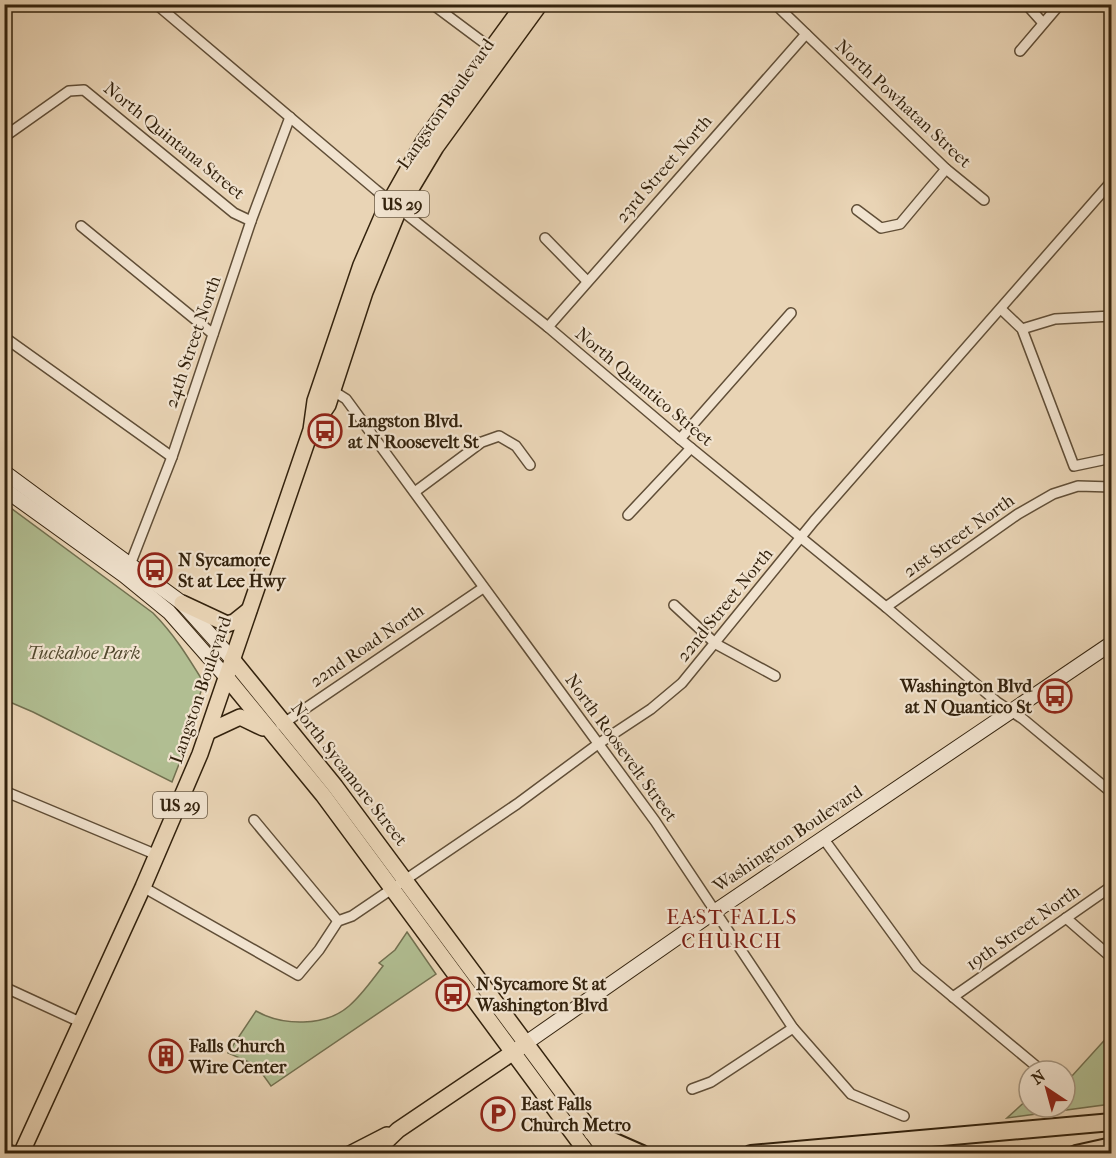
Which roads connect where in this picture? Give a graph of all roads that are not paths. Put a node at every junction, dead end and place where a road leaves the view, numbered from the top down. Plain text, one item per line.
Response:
1 (156, 4) edge
2 (432, 4) edge
3 (524, 4) edge
4 (540, 4) edge
5 (775, 4) edge
6 (1026, 4) edge
7 (1060, 4) edge
8 (1043, 23) junction
9 (806, 34) junction
10 (1020, 51) dead end
11 (497, 52) junction
12 (290, 117) junction
13 (4, 137) edge
14 (946, 169) junction
15 (1112, 181) edge
16 (984, 200) dead end
17 (395, 204) junction
18 (857, 210) dead end
19 (251, 221) junction
20 (81, 226) dead end
21 (546, 238) dead end
22 (587, 281) junction
23 (1001, 309) junction
24 (791, 313) dead end
25 (1112, 316) edge
26 (548, 327) junction
27 (1022, 329) junction
28 (213, 334) junction
29 (4, 337) edge
30 (326, 388) junction
31 (680, 439) junction
32 (691, 448) junction
33 (172, 457) junction
34 (1112, 458) edge
35 (530, 465) dead end
36 (4, 472) edge
37 (1112, 487) edge
38 (4, 489) edge
39 (416, 491) junction
40 (628, 515) dead end
41 (801, 539) junction
42 (128, 570) junction
43 (483, 588) junction
44 (182, 603) junction
45 (674, 604) dead end
46 (886, 607) junction
47 (249, 610) junction
48 (1112, 643) edge
49 (716, 644) junction
50 (232, 659) junction
51 (775, 676) dead end
52 (227, 678) junction
53 (1009, 712) junction
54 (284, 723) junction
55 (210, 731) junction
56 (271, 733) junction
57 (598, 744) junction
58 (4, 791) edge
59 (1112, 793) edge
60 (254, 820) dead end
61 (823, 838) junction
62 (158, 855) junction
63 (406, 879) junction
64 (1112, 886) edge
65 (143, 887) junction
66 (392, 888) junction
67 (714, 912) junction
68 (1066, 918) junction
69 (338, 921) junction
70 (1112, 958) edge
71 (4, 987) edge
72 (953, 997) junction
73 (80, 1022) junction
74 (793, 1028) junction
75 (520, 1048) junction
76 (1028, 1059) edge
77 (692, 1089) dead end
78 (904, 1116) dead end
79 (1112, 1122) edge
80 (398, 1130) junction
81 (592, 1132) junction
82 (1112, 1146) edge
83 (4, 1148) edge
84 (21, 1153) edge
85 (350, 1154) edge
86 (373, 1154) edge
87 (588, 1154) edge
88 (608, 1154) edge
89 (642, 1154) edge
90 (751, 1154) edge
91 (1076, 1154) edge

1 - 12 street, North Quantico Street
2 - 11 street
3 - 11 main road, Langston Boulevard / US 29
4 - 11 main road, Langston Boulevard / US 29
5 - 9 street, North Powhatan Street
6 - 8 street
7 - 8 street
8 - 10 street
9 - 14 street, North Powhatan Street
9 - 22 street, 23rd Street North
11 - 17 main road, Langston Boulevard / US 29
12 - 17 street, North Quantico Street
12 - 19 street, 24th Street North
13 - 19 street, North Quintana Street
14 - 16 street, North Powhatan Street
14 - 18 street
15 - 23 street, 22nd Street North
17 - 26 street, North Quantico Street
17 - 30 main road, Langston Boulevard / US 29
19 - 28 street, 24th Street North
20 - 28 street
21 - 22 street
22 - 26 street, 23rd Street North
23 - 27 street
23 - 41 street, 22nd Street North
24 - 31 street
25 - 27 street
26 - 31 street, North Quantico Street
27 - 34 street
28 - 33 street, 24th Street North
29 - 33 street
30 - 39 street, North Roosevelt Street
30 - 47 main road, Langston Boulevard / US 29
31 - 32 street, North Quantico Street
32 - 40 street
32 - 41 street, North Quantico Street
33 - 42 street, 24th Street North
35 - 39 street
36 - 42 main road, North Sycamore Street
37 - 46 street, 21st Street North
38 - 42 main road, North Sycamore Street
39 - 43 street, North Roosevelt Street
41 - 46 street, North Quantico Street
41 - 49 street, 22nd Street North
42 - 44 main road, North Sycamore Street
42 - 52 main road, North Sycamore Street
43 - 54 street, 22nd Road North
43 - 57 street, North Roosevelt Street
44 - 47 main road
44 - 50 main road, North Sycamore Street
45 - 49 street
46 - 53 street, North Quantico Street
47 - 50 main road, Langston Boulevard / US 29
48 - 53 main road, Washington Boulevard
49 - 51 street
49 - 57 street, 22nd Street North
50 - 52 main road, Langston Boulevard / US 29
50 - 54 main road, North Sycamore Street
52 - 55 main road, Langston Boulevard / US 29
52 - 56 main road, North Sycamore Street
53 - 59 street, North Quantico Street
53 - 61 main road, Washington Boulevard
54 - 56 street, 22nd Road North
54 - 63 main road, North Sycamore Street
55 - 56 main road
55 - 62 main road, Langston Boulevard / US 29
56 - 66 main road, North Sycamore Street
57 - 63 street, 22nd Street North
57 - 67 street, North Roosevelt Street
58 - 62 street
60 - 69 street
61 - 67 main road, Washington Boulevard
61 - 72 street
62 - 65 main road, Langston Boulevard / US 29
63 - 66 street, 22nd Street North
63 - 75 main road, North Sycamore Street
64 - 68 street, 19th Street North
65 - 69 street, 22nd Street North
65 - 73 main road, Langston Boulevard / US 29
66 - 69 street, 22nd Street North
66 - 75 main road, North Sycamore Street
67 - 74 street, North Roosevelt Street
67 - 75 main road, Washington Boulevard
68 - 70 street
68 - 72 street, 19th Street North
71 - 73 street
72 - 76 street
73 - 84 main road, Langston Boulevard / US 29
74 - 77 street
74 - 78 street, North Roosevelt Street
75 - 80 main road, Washington Boulevard
75 - 81 main road, North Sycamore Street
75 - 87 main road, North Sycamore Street
79 - 90 highway
80 - 85 main road, Washington Boulevard
80 - 86 main road, Washington Boulevard
81 - 88 main road, North Sycamore Street
81 - 89 highway
82 - 91 highway
83 - 84 street

